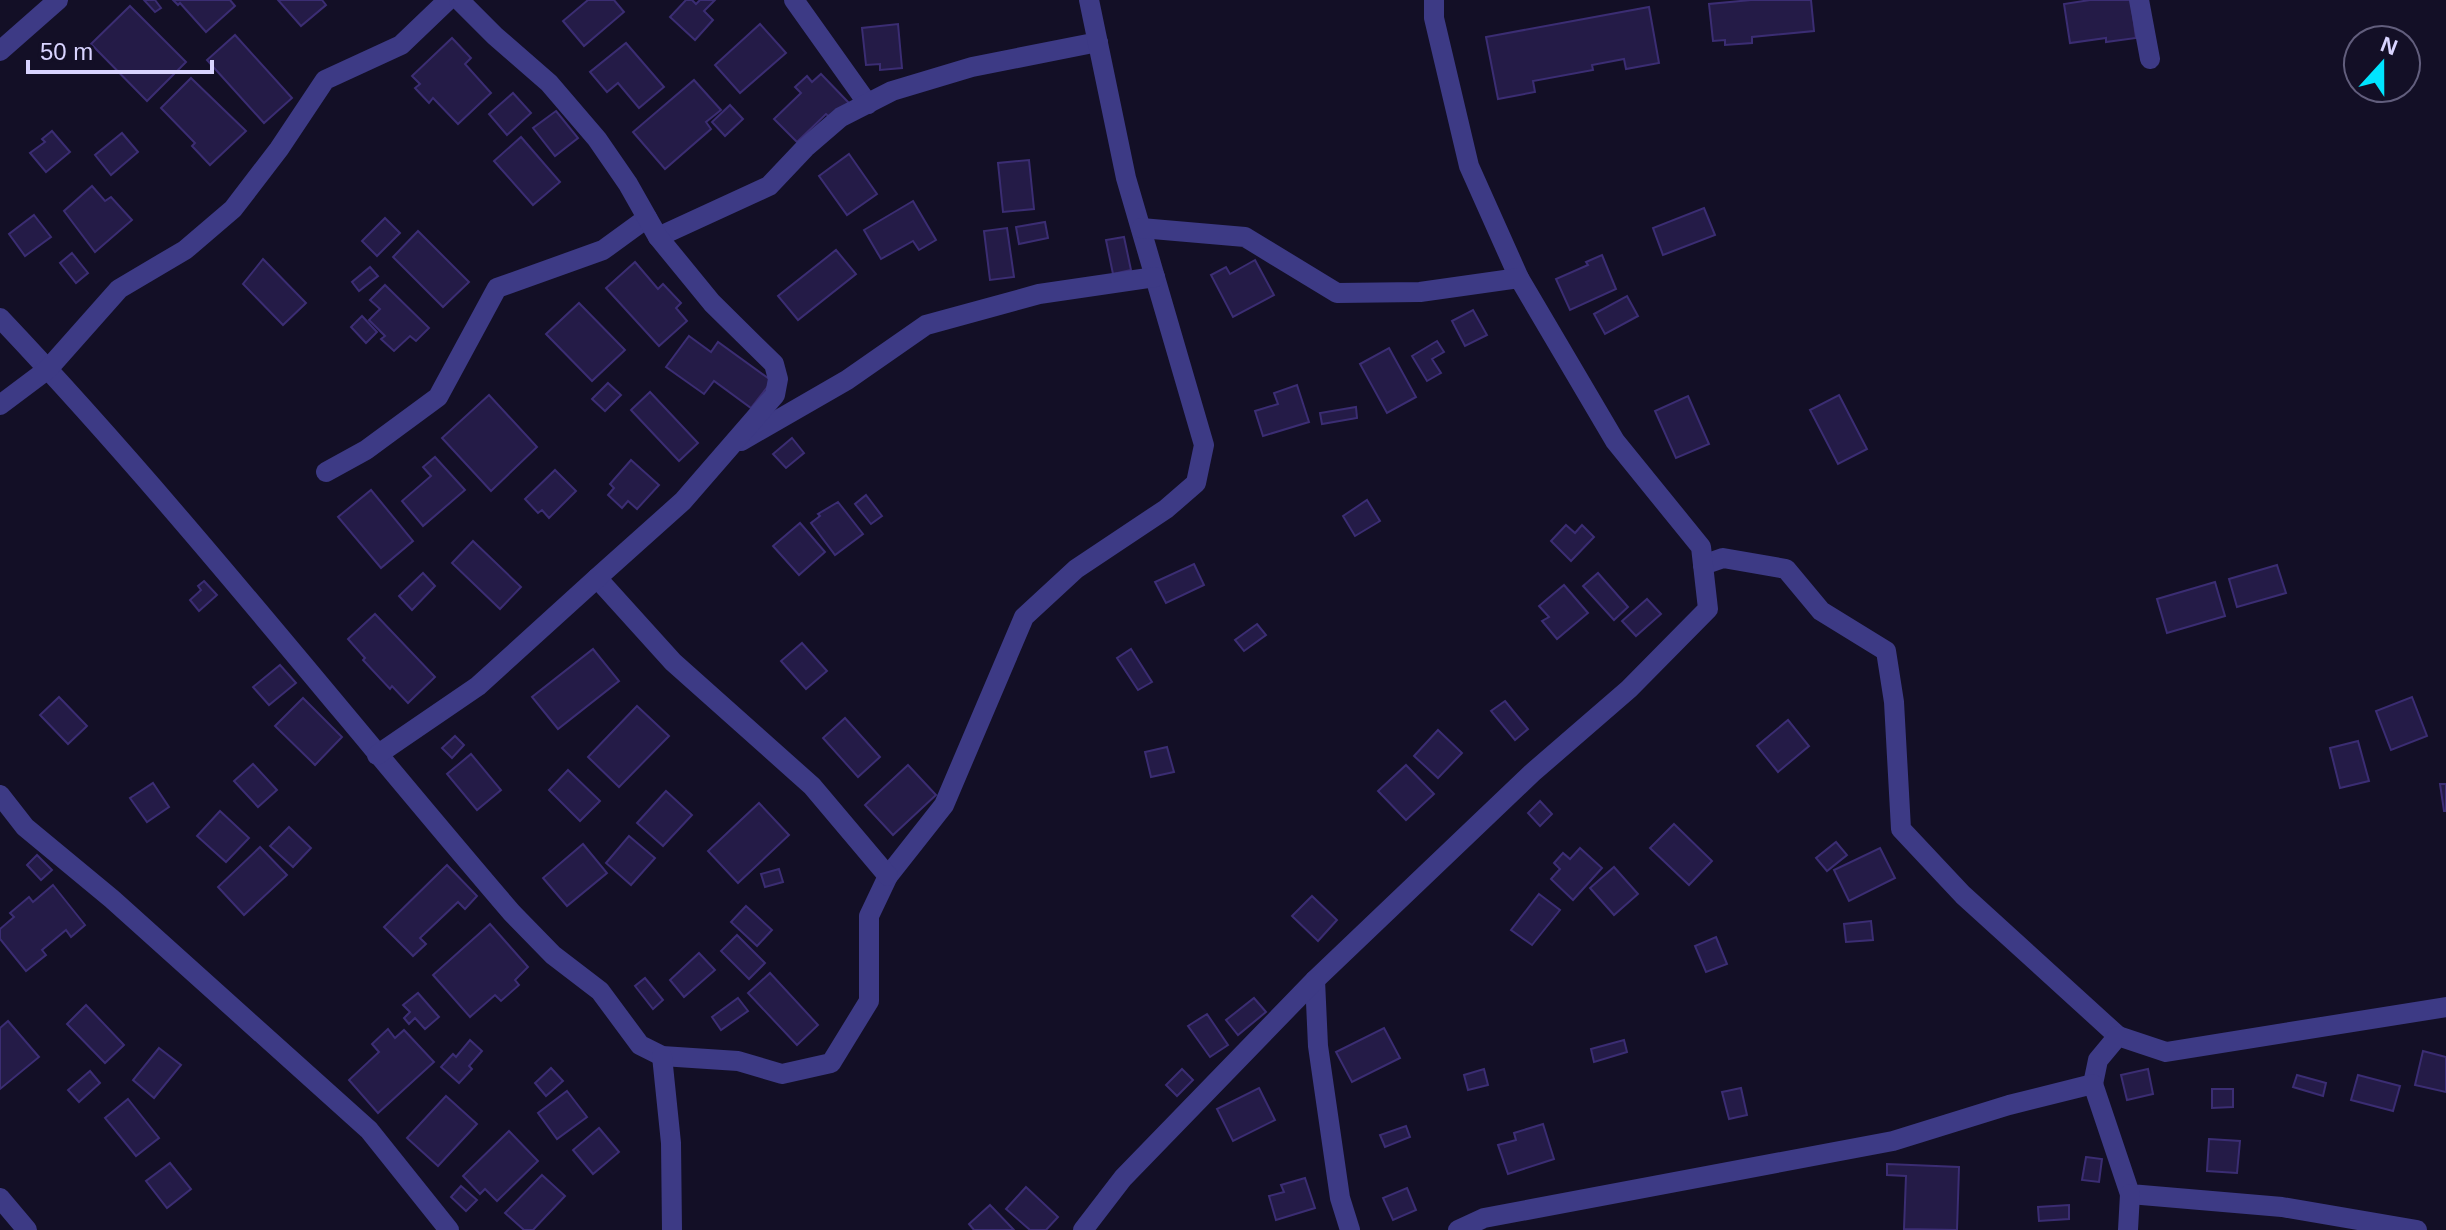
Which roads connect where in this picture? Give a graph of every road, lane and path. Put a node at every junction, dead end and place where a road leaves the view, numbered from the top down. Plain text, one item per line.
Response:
1 (58, 0) edge
2 (448, 0) edge
3 (459, 0) edge
4 (794, 0) edge
5 (1089, 0) edge
6 (1434, 0) edge
7 (2139, 0) edge
8 (1098, 42) junction
9 (0, 51) edge
10 (2150, 59) dead end
11 (868, 104) junction
12 (647, 218) junction
13 (1141, 228) junction
14 (658, 237) junction
15 (1155, 277) junction
16 (1519, 278) junction
17 (0, 318) edge
18 (48, 369) junction
19 (0, 405) edge
20 (728, 450) junction
21 (326, 472) dead end
22 (1703, 565) junction
23 (597, 578) junction
24 (377, 755) junction
25 (0, 795) edge
26 (888, 876) junction
27 (1315, 980) junction
28 (2446, 1007) edge
29 (2118, 1036) junction
30 (662, 1056) junction
31 (2093, 1084) junction
32 (2130, 1194) junction
33 (0, 1198) edge
34 (27, 1230) edge
35 (449, 1230) edge
36 (672, 1230) edge
37 (1083, 1230) edge
38 (1350, 1230) edge
39 (1458, 1230) edge
40 (2128, 1230) edge
41 (2417, 1230) edge

1 - 9 street
2 - 18 street
3 - 12 street
4 - 11 street
5 - 8 street
6 - 16 street
7 - 10 street
8 - 11 street
8 - 13 street
11 - 14 street
12 - 14 street
12 - 21 street
13 - 15 street
13 - 16 street
14 - 20 street
15 - 20 street
15 - 26 street
16 - 22 street
17 - 18 street
18 - 19 street
18 - 24 street
20 - 23 street
22 - 27 street
22 - 29 street
23 - 24 street
23 - 26 street
24 - 30 street
25 - 35 street
26 - 30 street
27 - 37 street
27 - 38 street
28 - 29 street
29 - 31 street
30 - 36 street
31 - 32 street
31 - 39 street
32 - 40 street
32 - 41 street
33 - 34 street

